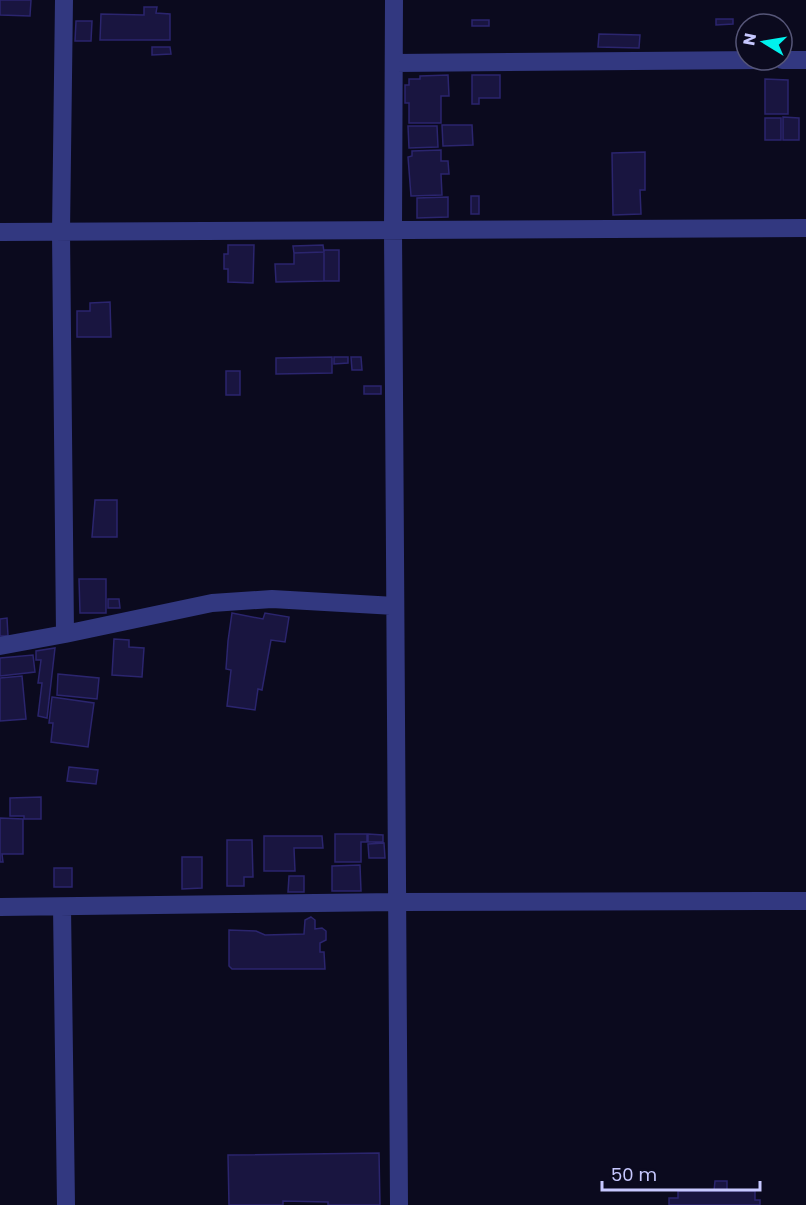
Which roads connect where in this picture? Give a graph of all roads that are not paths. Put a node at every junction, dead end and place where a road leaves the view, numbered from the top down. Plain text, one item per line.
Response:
1 (64, 0) edge
2 (394, 0) edge
3 (734, 60) edge
4 (395, 63) junction
5 (806, 228) edge
6 (393, 229) junction
7 (0, 232) edge
8 (61, 232) junction
9 (394, 606) junction
10 (65, 634) junction
11 (0, 646) edge
12 (806, 901) edge
13 (397, 902) junction
14 (0, 907) edge
15 (62, 907) junction
16 (66, 1205) edge
17 (399, 1205) edge

1 - 8 street
2 - 4 street
3 - 4 street
4 - 6 street
5 - 6 street
6 - 8 street
6 - 9 street
7 - 8 street
8 - 10 street
9 - 10 street
9 - 13 street
10 - 11 street
12 - 13 street
13 - 15 street
13 - 17 street
14 - 15 street
15 - 16 street

